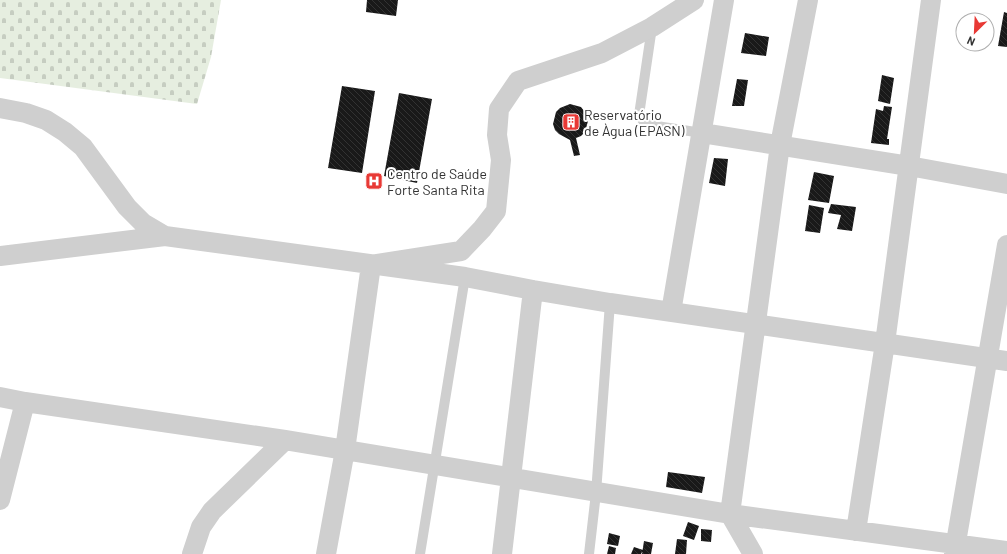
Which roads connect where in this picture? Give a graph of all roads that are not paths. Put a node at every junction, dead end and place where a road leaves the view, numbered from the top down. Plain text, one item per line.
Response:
1 (694, 0) edge
2 (724, 0) edge
3 (808, 0) edge
4 (931, 0) edge
5 (652, 28) junction
6 (0, 108) edge
7 (702, 133) junction
8 (780, 145) junction
9 (909, 166) junction
10 (1007, 184) edge
11 (165, 236) junction
12 (1007, 245) edge
13 (0, 256) edge
14 (371, 265) junction
15 (465, 277) junction
16 (533, 290) junction
17 (610, 303) junction
18 (671, 312) junction
19 (756, 325) junction
20 (885, 343) junction
21 (998, 360) edge
22 (0, 397) edge
23 (25, 402) junction
24 (285, 440) junction
25 (345, 450) junction
26 (434, 466) junction
27 (512, 478) junction
28 (596, 493) junction
29 (0, 500) edge
30 (730, 514) junction
31 (856, 531) junction
32 (954, 549) edge
33 (1007, 551) edge
34 (192, 554) edge
35 (326, 554) edge
36 (420, 554) edge
37 (502, 554) edge
38 (589, 554) edge
39 (752, 554) edge

1 - 5 street
2 - 7 street
3 - 8 street
4 - 9 street
5 - 7 lane
5 - 14 street
6 - 11 street
7 - 8 street
7 - 18 street
8 - 9 street
8 - 19 street
9 - 10 street
9 - 20 street
11 - 13 street
11 - 14 street
12 - 21 street
14 - 15 street
14 - 25 street
15 - 16 street
15 - 26 lane
16 - 17 street
16 - 27 street
17 - 18 street
17 - 28 lane
18 - 19 street
19 - 20 street
19 - 30 street
20 - 21 street
20 - 31 street
21 - 32 street
22 - 23 street
23 - 24 street
23 - 29 street
24 - 25 street
24 - 34 street
25 - 26 street
25 - 35 street
26 - 27 street
26 - 36 lane
27 - 28 street
27 - 37 street
28 - 30 street
28 - 38 lane
30 - 31 street
30 - 39 street
31 - 32 street
32 - 33 street

